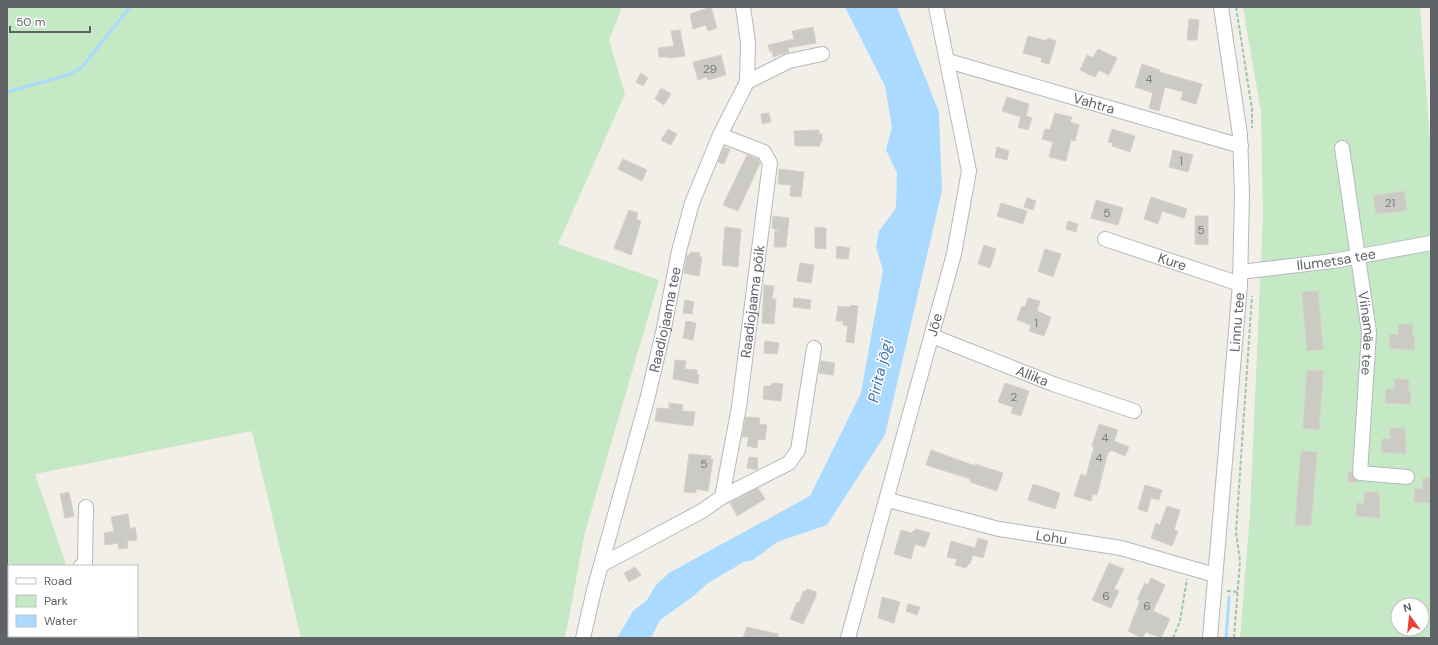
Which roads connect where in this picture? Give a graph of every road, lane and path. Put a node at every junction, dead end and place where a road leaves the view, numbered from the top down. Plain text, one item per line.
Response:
1 (743, 7) edge
2 (936, 7) edge
3 (1221, 7) edge
4 (822, 54) dead end
5 (948, 60) junction
6 (747, 82) junction
7 (720, 134) junction
8 (1240, 146) junction
9 (1342, 148) dead end
10 (1105, 239) dead end
11 (1431, 243) edge
12 (1358, 256) junction
13 (1240, 278) junction
14 (932, 336) junction
15 (814, 348) dead end
16 (1134, 411) dead end
17 (1407, 477) dead end
18 (722, 497) junction
19 (888, 500) junction
20 (86, 507) dead end
21 (83, 565) edge
22 (601, 565) junction
23 (1189, 567) junction
24 (1215, 575) junction
25 (583, 638) edge
26 (848, 638) edge
27 (1173, 638) edge
28 (1210, 638) edge

1 - 6 street, Raadiojaama tee
2 - 5 street, Jõe
3 - 8 street, Linnu tee
4 - 6 street
5 - 8 street, Vahtra
5 - 14 street, Jõe
6 - 7 street, Raadiojaama tee
7 - 18 street, Raadiojaama põik
7 - 22 street, Raadiojaama tee
8 - 13 street, Linnu tee
9 - 12 street, Viinamäe tee
10 - 13 street, Kure
11 - 12 street, Ilumetsa tee
12 - 13 street, Ilumetsa tee
12 - 17 street, Viinamäe tee
13 - 24 street, Linnu tee
14 - 16 street, Allika
14 - 19 street, Jõe
15 - 18 street
18 - 22 street
19 - 23 street, Lohu
19 - 26 street, Jõe
20 - 21 street
22 - 25 street, Raadiojaama tee
23 - 24 street, Lohu
23 - 27 path
24 - 28 street, Linnu tee

